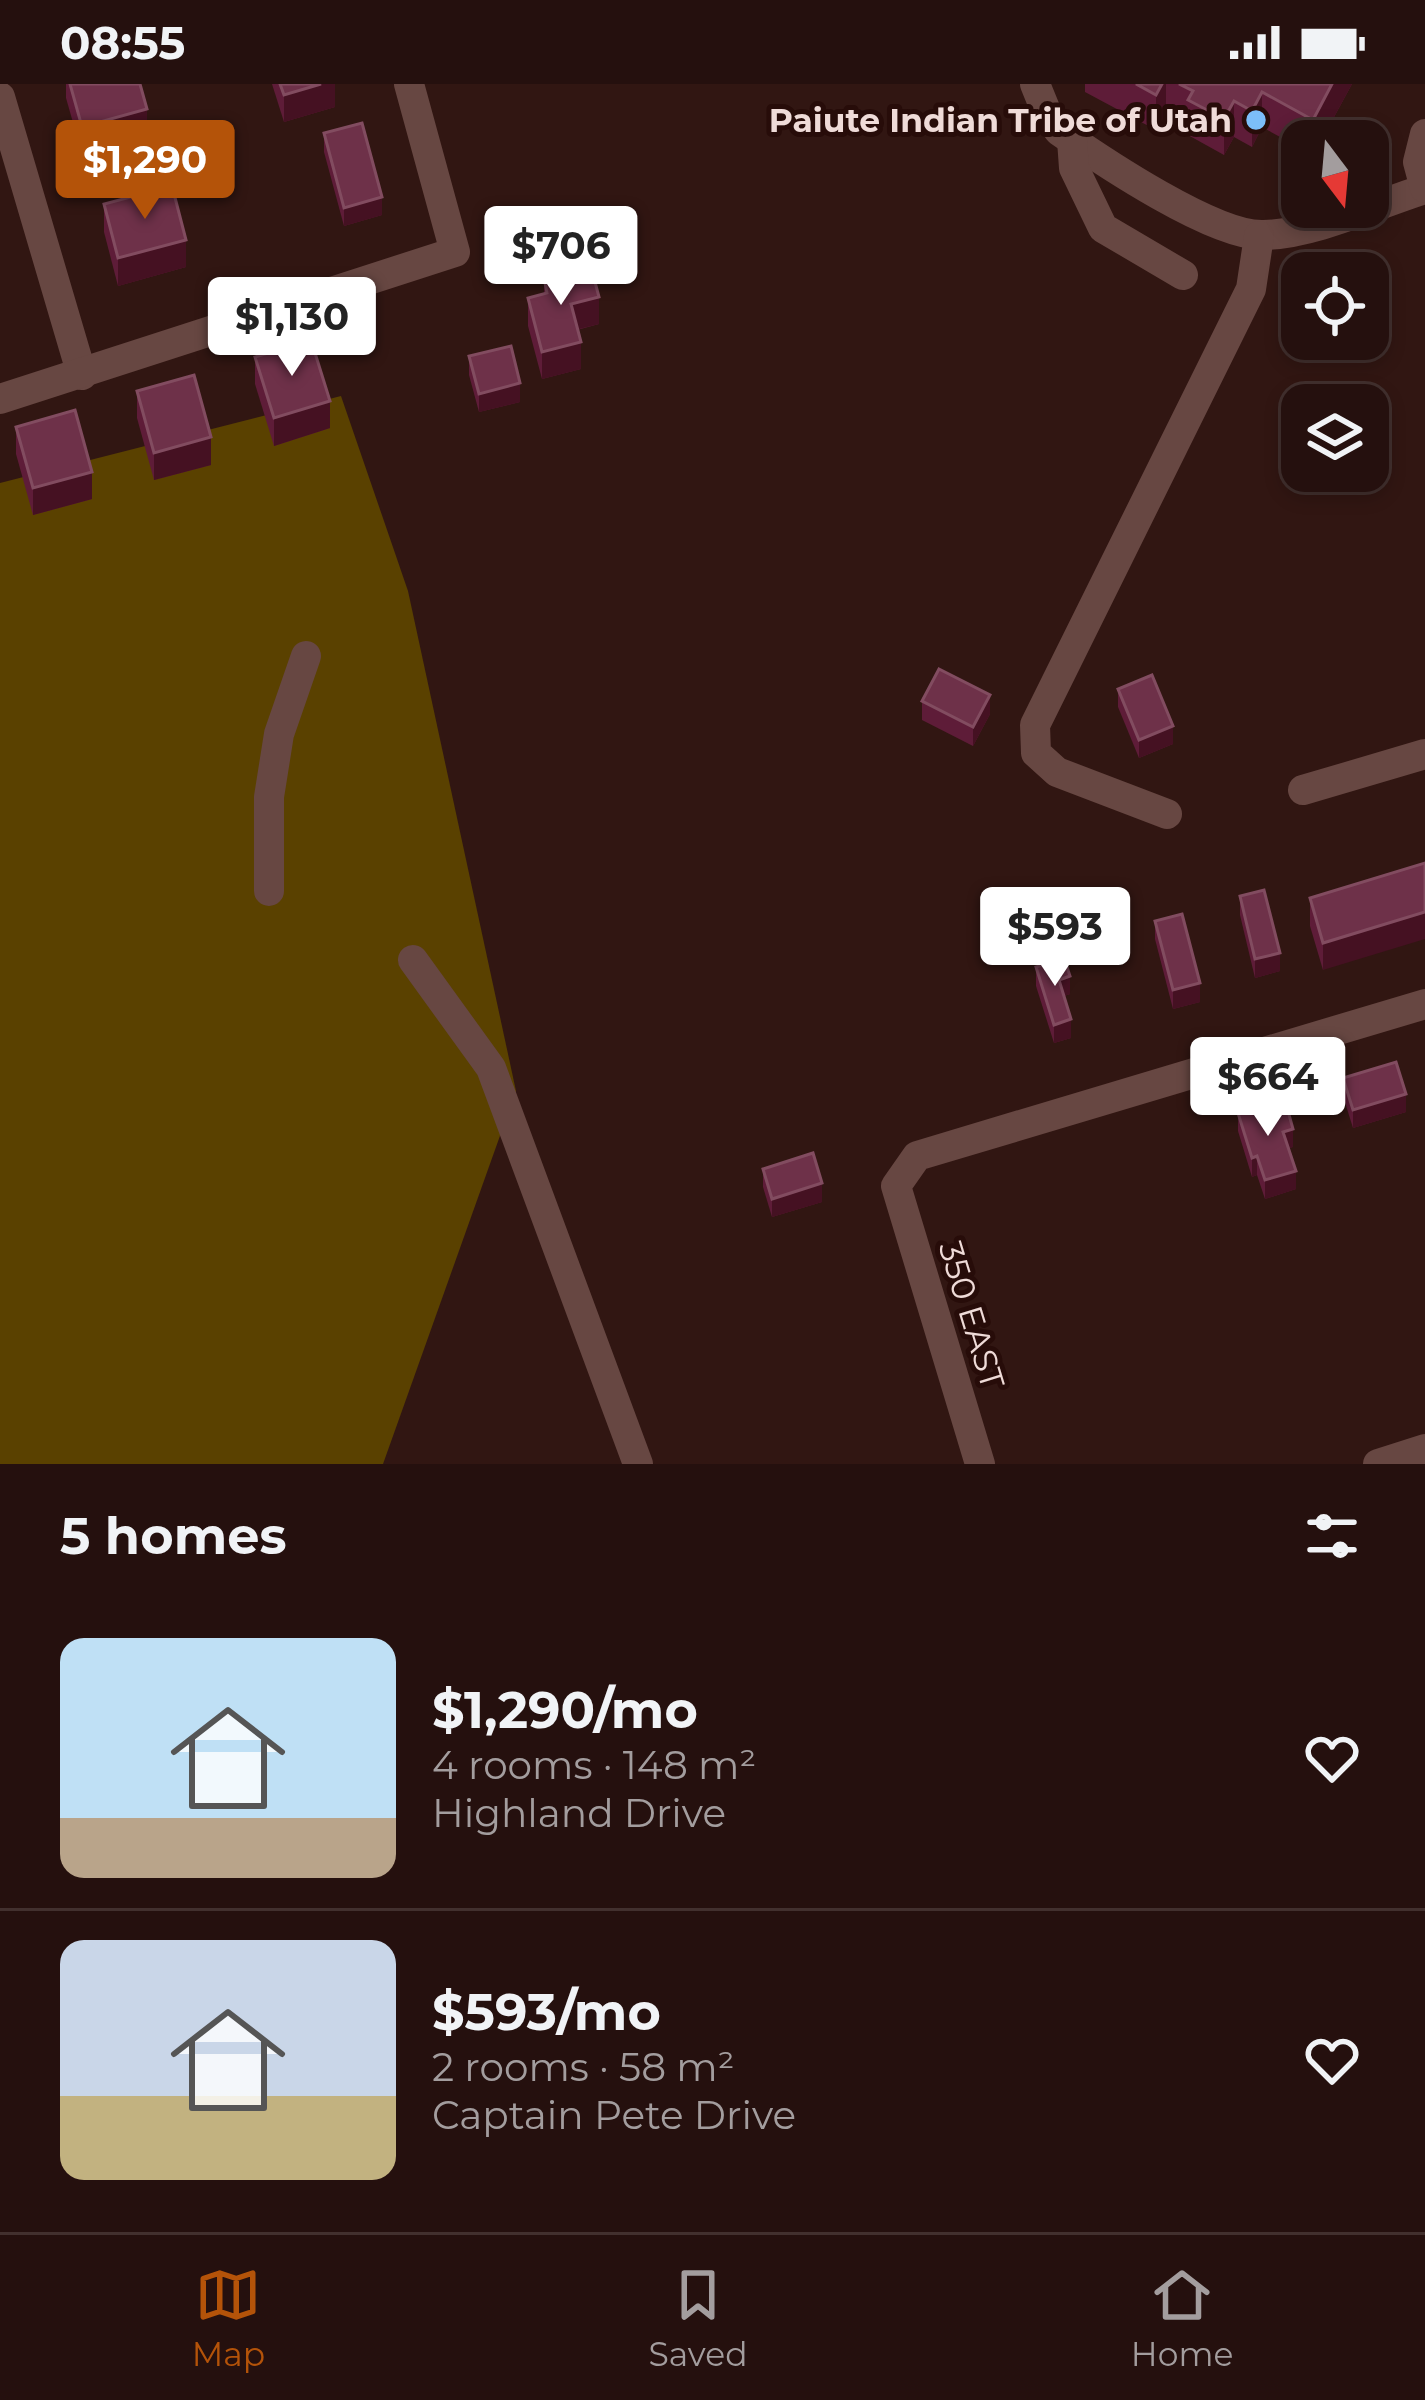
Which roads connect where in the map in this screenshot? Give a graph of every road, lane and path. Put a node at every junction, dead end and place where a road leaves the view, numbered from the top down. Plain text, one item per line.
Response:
1 (409, 84) edge
2 (1035, 84) edge
3 (0, 97) edge
4 (1425, 134) edge
5 (1072, 140) junction
6 (1425, 189) edge
7 (1259, 236) junction
8 (1183, 275) dead end
9 (82, 375) junction
10 (0, 399) edge
11 (306, 656) dead end
12 (1425, 754) edge
13 (1303, 790) dead end
14 (1167, 814) dead end
15 (269, 891) dead end
16 (413, 960) dead end
17 (1425, 1004) edge
18 (1425, 1449) edge
19 (638, 1464) edge
20 (980, 1464) edge
21 (1378, 1464) edge

1 - 9 street
2 - 5 street
3 - 9 street
4 - 6 street
5 - 7 street
5 - 8 street
6 - 7 street
7 - 14 street
9 - 10 street
11 - 15 street
12 - 13 street
16 - 19 street
17 - 20 street, 350 EAST
18 - 21 street

